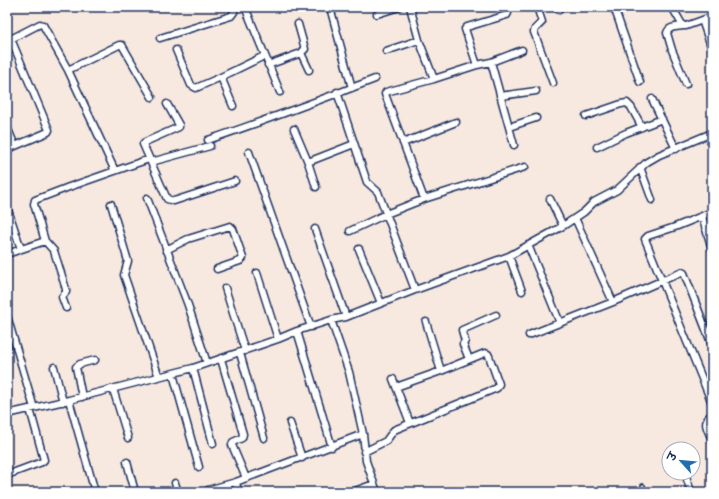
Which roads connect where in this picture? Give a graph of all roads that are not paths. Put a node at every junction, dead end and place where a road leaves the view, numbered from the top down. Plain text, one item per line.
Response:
1 (234, 7) edge
2 (245, 7) edge
3 (331, 7) edge
4 (399, 7) edge
5 (410, 7) edge
6 (506, 7) edge
7 (537, 7) edge
8 (672, 7) edge
9 (616, 8) edge
10 (377, 14) dead end
11 (712, 18) edge
12 (702, 20) junction
13 (298, 24) dead end
14 (683, 26) junction
15 (160, 38) dead end
16 (9, 40) edge
17 (419, 40) junction
18 (712, 49) edge
19 (176, 50) dead end
20 (522, 50) dead end
21 (386, 51) dead end
22 (301, 53) junction
23 (264, 56) junction
24 (491, 62) junction
25 (268, 65) junction
26 (477, 65) junction
27 (68, 70) junction
28 (309, 70) dead end
29 (221, 77) junction
30 (375, 79) dead end
31 (434, 79) junction
32 (640, 82) dead end
33 (553, 83) dead end
34 (686, 84) dead end
35 (352, 88) junction
36 (536, 91) dead end
37 (280, 92) dead end
38 (337, 92) junction
39 (500, 96) junction
40 (152, 97) dead end
41 (652, 99) dead end
42 (167, 104) dead end
43 (233, 106) dead end
44 (586, 116) dead end
45 (536, 118) dead end
46 (662, 119) junction
47 (456, 122) dead end
48 (7, 127) edge
49 (509, 127) junction
50 (642, 127) junction
51 (294, 129) dead end
52 (712, 133) edge
53 (403, 143) junction
54 (354, 144) junction
55 (514, 145) dead end
56 (15, 146) junction
57 (597, 147) dead end
58 (676, 149) junction
59 (7, 150) edge
60 (249, 152) dead end
61 (150, 161) junction
62 (308, 162) junction
63 (525, 167) dead end
64 (640, 167) junction
65 (115, 171) junction
66 (234, 181) dead end
67 (316, 187) dead end
68 (147, 198) dead end
69 (424, 199) junction
70 (550, 199) dead end
71 (652, 200) dead end
72 (111, 204) dead end
73 (7, 207) edge
74 (712, 212) edge
75 (386, 214) junction
76 (702, 216) junction
77 (575, 218) junction
78 (563, 226) junction
79 (315, 229) dead end
80 (350, 231) dead end
81 (46, 241) junction
82 (528, 245) junction
83 (21, 249) junction
84 (359, 249) dead end
85 (712, 249) edge
86 (166, 250) junction
87 (7, 254) edge
88 (509, 256) junction
89 (217, 269) dead end
90 (257, 273) dead end
91 (662, 282) junction
92 (225, 288) dead end
93 (415, 290) junction
94 (522, 291) dead end
95 (613, 302) junction
96 (381, 303) junction
97 (66, 308) dead end
98 (496, 315) dead end
99 (7, 316) edge
100 (346, 318) junction
101 (331, 320) junction
102 (426, 322) dead end
103 (560, 323) junction
104 (311, 327) junction
105 (297, 331) junction
106 (530, 335) dead end
107 (278, 339) junction
108 (712, 345) edge
109 (242, 352) junction
110 (221, 359) junction
111 (95, 360) dead end
112 (469, 360) junction
113 (207, 363) junction
114 (54, 367) dead end
115 (193, 368) junction
116 (442, 371) junction
117 (173, 374) junction
118 (159, 377) junction
119 (393, 379) dead end
120 (396, 387) junction
121 (114, 389) junction
122 (82, 397) junction
123 (66, 401) junction
124 (712, 403) edge
125 (32, 408) junction
126 (7, 414) edge
127 (712, 414) edge
128 (290, 423) dead end
129 (410, 423) junction
130 (363, 434) junction
131 (128, 438) dead end
132 (264, 438) dead end
133 (712, 440) edge
134 (213, 444) dead end
135 (332, 447) junction
136 (364, 452) junction
137 (302, 458) junction
138 (127, 462) dead end
139 (199, 467) dead end
140 (7, 475) edge
141 (246, 478) junction
142 (688, 481) edge
143 (236, 482) junction
144 (175, 484) dead end
145 (374, 484) junction
146 (643, 486) dead end
147 (208, 490) dead end
148 (95, 492) edge
149 (135, 492) edge
150 (178, 492) edge
151 (238, 492) edge
152 (352, 492) edge
153 (377, 492) edge
154 (645, 492) edge
155 (691, 492) edge

1 - 15 street
2 - 23 street
3 - 35 street
4 - 10 street
5 - 17 street
6 - 26 street
7 - 33 street
8 - 14 street
9 - 32 street
11 - 12 street
12 - 14 street
12 - 18 street
13 - 22 street
14 - 34 street
16 - 27 street
16 - 56 street
17 - 21 street
17 - 31 street
19 - 29 street
20 - 24 street
22 - 25 street
22 - 28 street
23 - 25 street
23 - 29 street
24 - 26 street
24 - 39 street
25 - 37 street
26 - 31 street
27 - 40 street
27 - 65 street
29 - 43 street
30 - 35 street
31 - 53 street
35 - 38 street
36 - 39 street
38 - 54 street
38 - 61 street
39 - 49 street
41 - 46 street
42 - 61 street
44 - 50 street
45 - 49 street
46 - 50 street
46 - 58 street
47 - 53 street
48 - 56 street
49 - 55 street
50 - 57 street
51 - 62 street
52 - 58 street
53 - 69 street
54 - 62 street
54 - 75 street
56 - 59 street
58 - 64 street
60 - 104 street
61 - 65 street
61 - 66 street
62 - 67 street
63 - 69 street
64 - 71 street
64 - 77 street
65 - 81 street
68 - 86 street
69 - 75 street
70 - 78 street
72 - 118 street
73 - 83 street
74 - 76 street
75 - 80 street
75 - 93 street
76 - 85 street
76 - 91 street
77 - 78 street
77 - 95 street
78 - 82 street
79 - 100 street
81 - 83 street
81 - 97 street
82 - 88 street
82 - 103 street
83 - 87 street
84 - 96 street
86 - 89 street
86 - 113 street
88 - 93 street
88 - 94 street
90 - 107 street
91 - 95 street
91 - 108 street
91 - 124 street
92 - 109 street
93 - 96 street
95 - 103 street
96 - 100 street
98 - 112 street
99 - 125 street
100 - 101 street
101 - 104 street
101 - 130 street
102 - 116 street
103 - 106 street
104 - 105 street
105 - 107 street
105 - 135 street
107 - 109 street
109 - 110 street
109 - 132 street
110 - 113 street
110 - 141 street
111 - 122 street
112 - 116 street
112 - 129 street
113 - 115 street
114 - 123 street
115 - 117 street
115 - 134 street
116 - 120 street
117 - 118 street
117 - 139 street
118 - 121 street
119 - 120 street
120 - 129 street
121 - 122 street
121 - 131 street
122 - 123 street
123 - 125 street
123 - 148 street
125 - 126 street
125 - 140 street
127 - 133 street
128 - 137 street
129 - 136 street
130 - 135 street
130 - 136 street
135 - 137 street
136 - 145 street
137 - 141 street
138 - 149 street
141 - 143 street
142 - 155 street
143 - 147 street
143 - 151 street
144 - 150 street
145 - 152 street
145 - 153 street
146 - 154 lane

